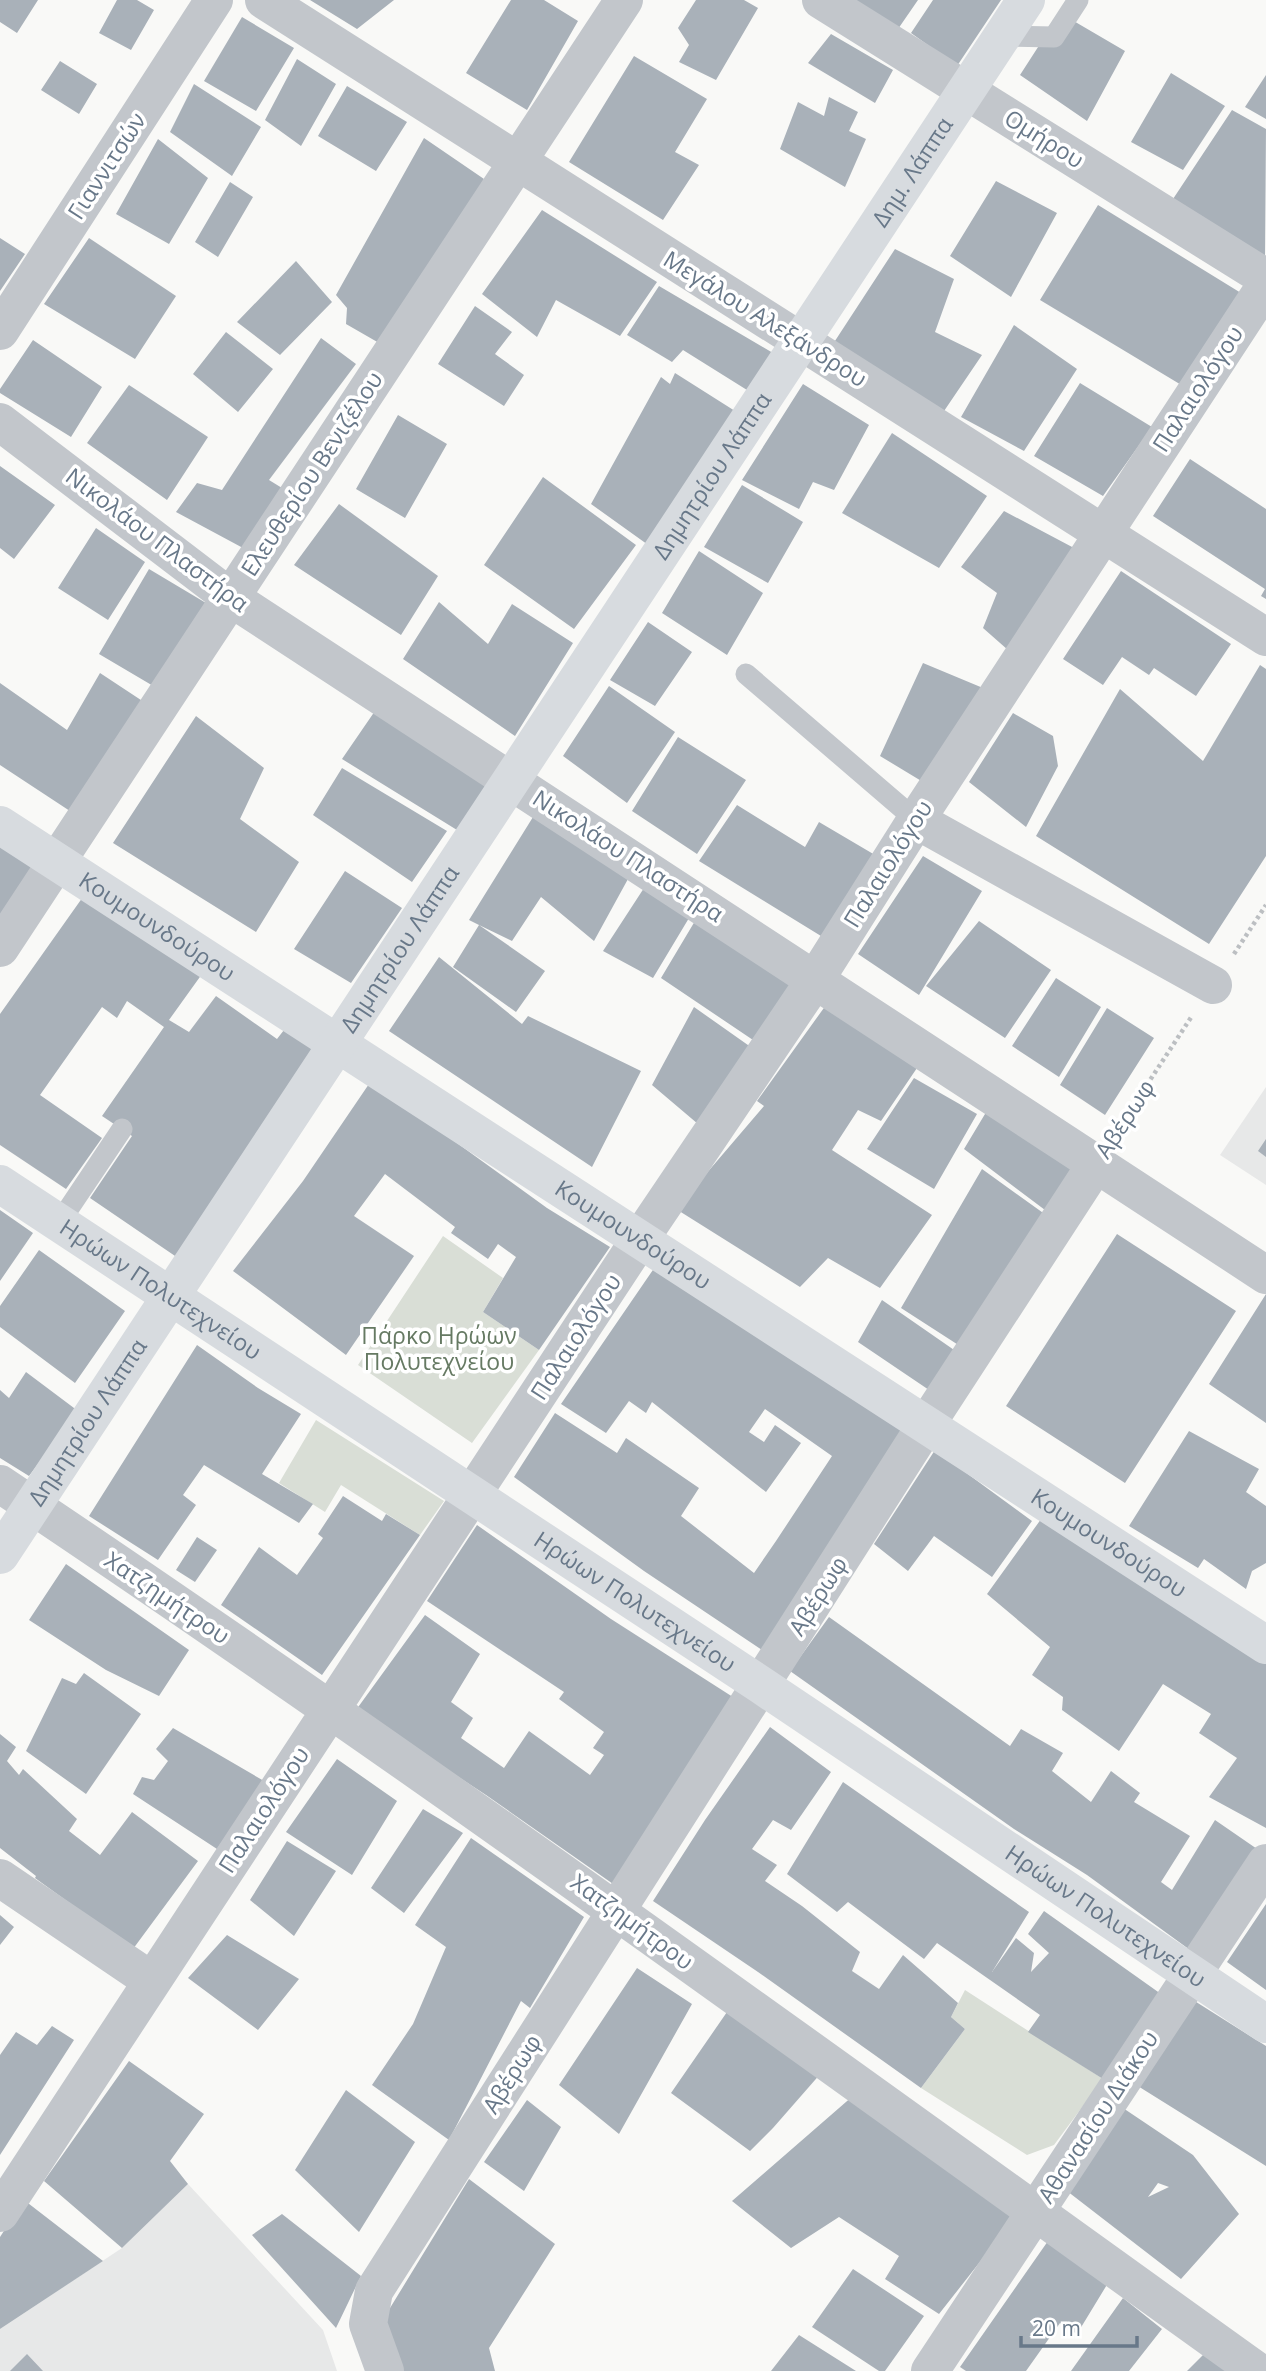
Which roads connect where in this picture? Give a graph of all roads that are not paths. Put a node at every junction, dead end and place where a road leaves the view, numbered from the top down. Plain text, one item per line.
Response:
1 (214, 0) edge
2 (264, 0) edge
3 (624, 0) edge
4 (821, 0) edge
5 (1026, 0) edge
6 (1078, 0) edge
7 (1002, 36) junction
8 (967, 90) junction
9 (518, 162) junction
10 (1266, 278) edge
11 (1266, 285) edge
12 (0, 331) edge
13 (800, 342) junction
14 (0, 422) edge
15 (1103, 533) junction
16 (231, 598) junction
17 (1266, 637) edge
18 (746, 674) dead end
19 (511, 780) junction
20 (916, 820) junction
21 (0, 825) edge
22 (57, 862) junction
23 (0, 948) edge
24 (815, 980) junction
25 (1213, 985) road end
26 (337, 1043) junction
27 (122, 1129) dead end
28 (1096, 1164) junction
29 (0, 1184) edge
30 (60, 1223) junction
31 (640, 1239) junction
32 (1266, 1275) edge
33 (170, 1296) junction
34 (926, 1424) junction
35 (0, 1484) edge
36 (471, 1496) junction
37 (33, 1506) junction
38 (0, 1555) edge
39 (1266, 1645) edge
40 (761, 1685) junction
41 (331, 1709) junction
42 (1266, 1863) edge
43 (0, 1878) edge
44 (616, 1911) junction
45 (1192, 1974) junction
46 (152, 1981) junction
47 (1266, 2024) edge
48 (1035, 2212) junction
49 (0, 2213) edge
50 (386, 2371) edge
51 (930, 2371) edge
52 (1257, 2371) edge

1 - 12 street, Γιαννιτσών
2 - 9 street, Μεγάλου Αλεξάνδρου
3 - 9 street, Ελευθερίου Βενιζέλου
4 - 8 street, Ομήρου
5 - 7 main road, Δημ. Λάππα
6 - 7 lane
7 - 8 main road, Δημ. Λάππα
8 - 10 street, Ομήρου
8 - 13 main road, Δημ. Λάππα
9 - 13 street, Μεγάλου Αλεξάνδρου
9 - 16 street, Ελευθερίου Βενιζέλου
11 - 15 street, Παλαιολόγου
13 - 15 street, Μεγάλου Αλεξάνδρου
13 - 19 main road, Δημητρίου Λάππα
14 - 16 street, Νικολάου Πλαστήρα
15 - 17 street, Μεγάλου Αλεξάνδρου
15 - 20 street, Παλαιολόγου
16 - 19 street, Νικολάου Πλαστήρα
16 - 22 street, Ελευθερίου Βενιζέλου
18 - 20 lane
19 - 24 street, Νικολάου Πλαστήρα
19 - 26 main road, Δημητρίου Λάππα
20 - 24 street, Παλαιολόγου
20 - 25 street
21 - 22 main road, Κουμουνδούρου
22 - 23 street, Ελευθερίου Βενιζέλου
22 - 26 main road, Κουμουνδούρου
24 - 28 street, Νικολάου Πλαστήρα
24 - 31 street, Παλαιολόγου
26 - 31 main road, Κουμουνδούρου
26 - 33 main road, Δημητρίου Λάππα
27 - 30 lane
28 - 32 street, Νικολάου Πλαστήρα
28 - 34 street, Αβέρωφ
29 - 30 main road, Ηρώων Πολυτεχνείου
30 - 33 main road, Ηρώων Πολυτεχνείου
31 - 34 main road, Κουμουνδούρου
31 - 36 street, Παλαιολόγου
33 - 36 main road, Ηρώων Πολυτεχνείου
33 - 37 main road, Δημητρίου Λάππα
34 - 39 main road, Κουμουνδούρου
34 - 40 street, Αβέρωφ
35 - 37 street, Χατζημήτρου
36 - 40 main road, Ηρώων Πολυτεχνείου
36 - 41 street, Παλαιολόγου
37 - 38 main road, Δημητρίου Λάππα
37 - 41 street, Χατζημήτρου
40 - 44 street, Αβέρωφ
40 - 45 main road, Ηρώων Πολυτεχνείου
41 - 44 street, Χατζημήτρου
41 - 46 street, Παλαιολόγου
42 - 45 street, Αθανασίου Διάκου
43 - 46 street
44 - 48 street, Χατζημήτρου
44 - 50 street, Αβέρωφ
45 - 47 main road, Ηρώων Πολυτεχνείου
45 - 48 street, Αθανασίου Διάκου
46 - 49 street, Παλαιολόγου
48 - 51 street, Αθανασίου Διάκου
48 - 52 street, Χατζημήτρου

